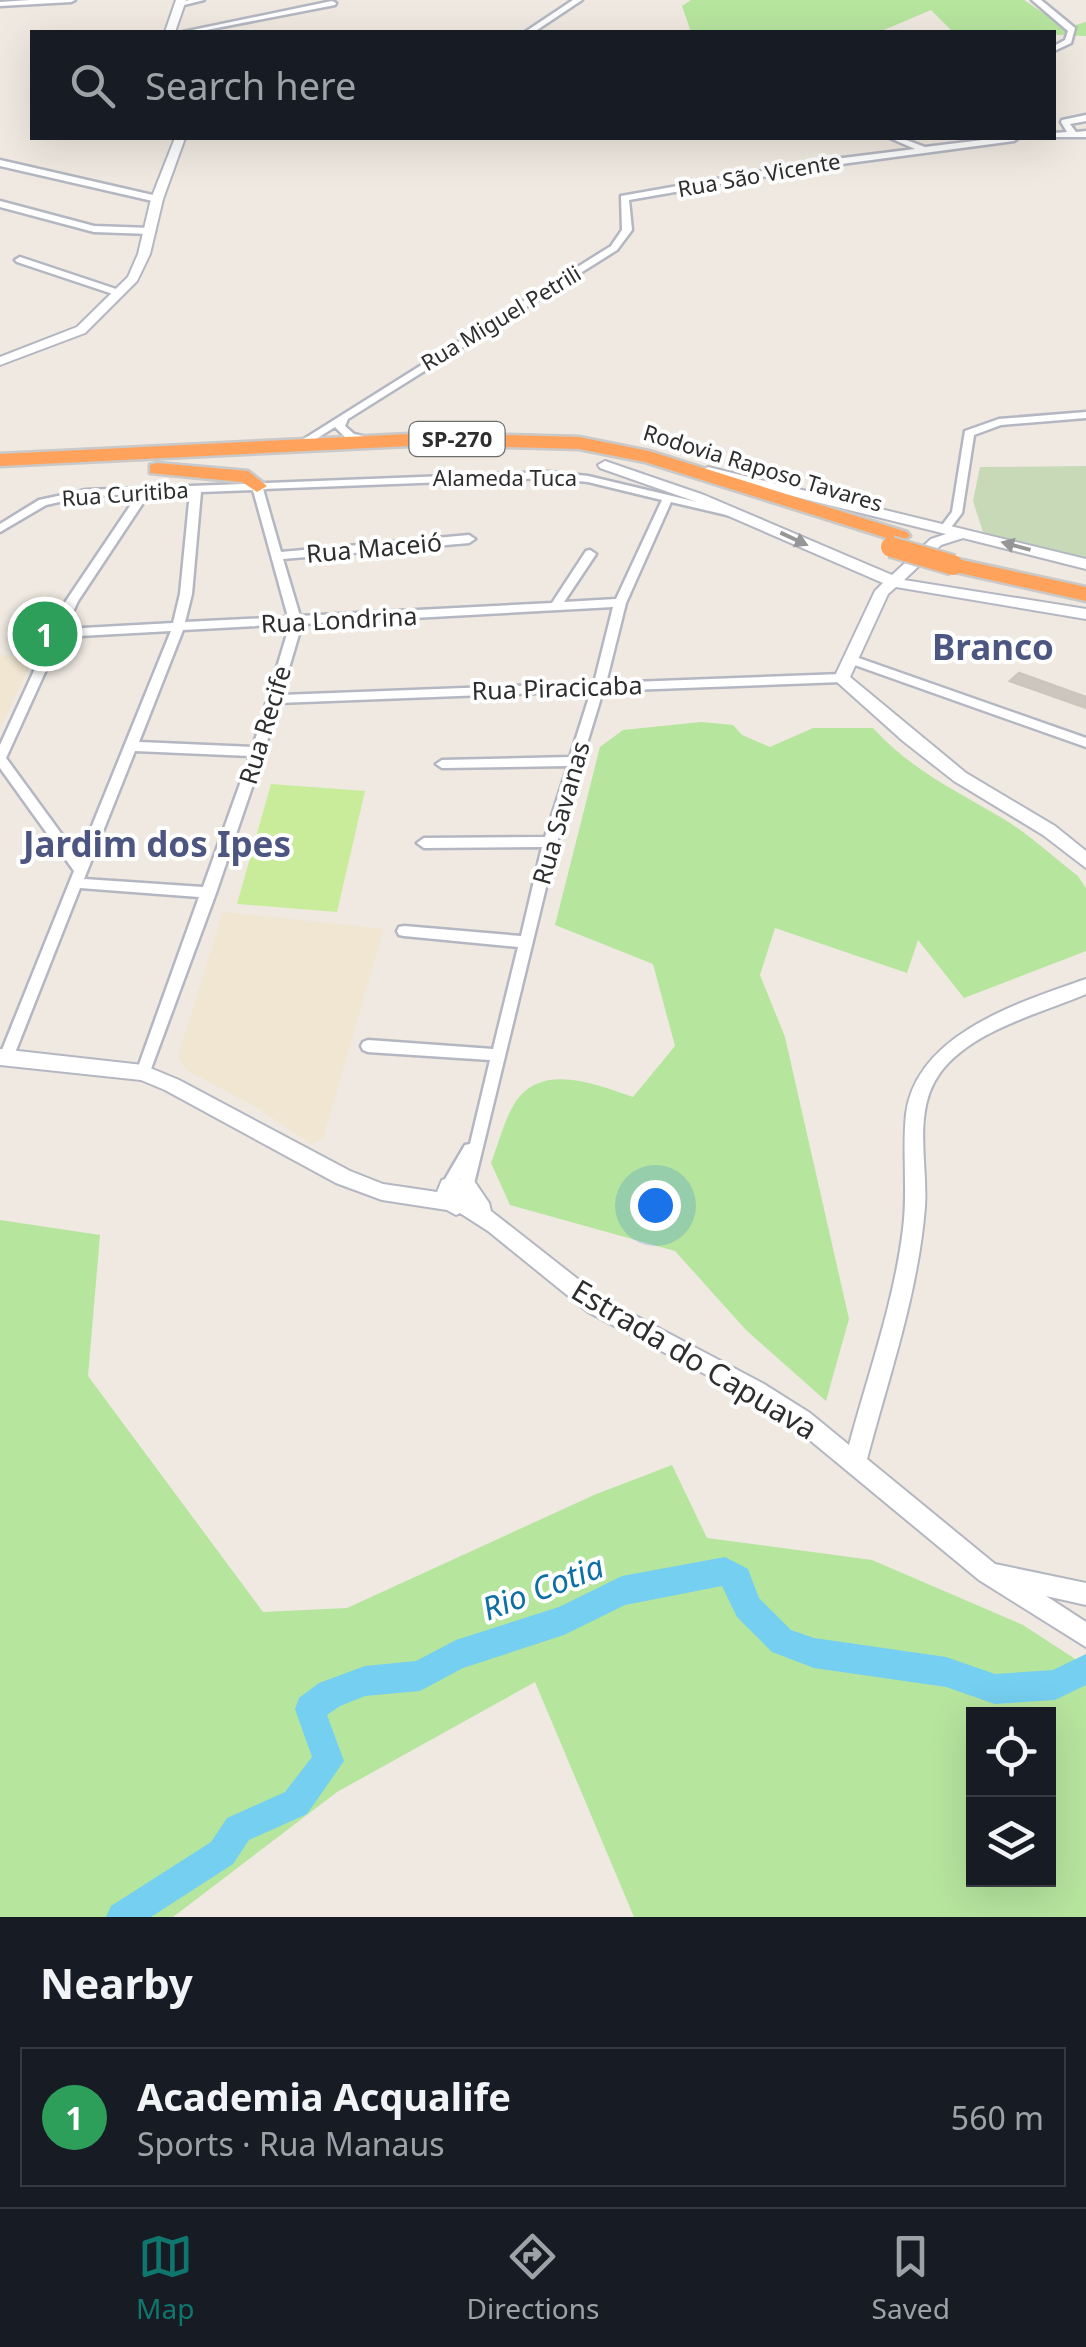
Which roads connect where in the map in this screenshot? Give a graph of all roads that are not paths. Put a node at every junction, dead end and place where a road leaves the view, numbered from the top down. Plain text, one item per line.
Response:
1 (71, 0) edge
2 (200, 0) edge
3 (578, 0) edge
4 (1036, 0) edge
5 (180, 2) edge
6 (332, 2) dead end
7 (0, 4) edge
8 (171, 30) edge
9 (198, 30) edge
10 (532, 30) edge
11 (1056, 48) edge
12 (1086, 118) edge
13 (1073, 134) junction
14 (1086, 134) edge
15 (1056, 135) edge
16 (179, 140) edge
17 (900, 140) edge
18 (980, 140) edge
19 (922, 148) junction
20 (0, 163) edge
21 (624, 198) joint
22 (156, 199) junction
23 (0, 204) edge
24 (150, 231) junction
25 (20, 260) dead end
26 (119, 293) junction
27 (0, 361) edge
28 (1086, 415) edge
29 (342, 418) junction
30 (387, 443) junction
31 (293, 448) junction
32 (0, 463) edge
33 (606, 465) junction
34 (157, 469) junction
35 (258, 486) junction
36 (196, 489) junction
37 (146, 491) junction
38 (668, 498) junction
39 (707, 508) junction
40 (660, 514) junction
41 (749, 518) junction
42 (947, 521) junction
43 (0, 529) edge
44 (897, 534) junction
45 (469, 539) dead end
46 (936, 542) junction
47 (964, 547) junction
48 (590, 554) dead end
49 (278, 556) junction
50 (1086, 564) edge
51 (913, 566) junction
52 (854, 567) junction
53 (1086, 581) edge
54 (892, 585) junction
55 (937, 592) junction
56 (1086, 594) edge
57 (620, 603) junction
58 (554, 608) junction
59 (1086, 614) edge
60 (296, 623) junction
61 (178, 628) junction
62 (58, 633) junction
63 (853, 660) junction
64 (842, 678) junction
65 (599, 686) junction
66 (273, 699) junction
67 (1086, 743) edge
68 (132, 746) junction
69 (258, 752) junction
70 (0, 759) edge
71 (574, 761) junction
72 (442, 764) dead end
73 (550, 842) junction
74 (424, 843) dead end
75 (1086, 862) edge
76 (77, 875) junction
77 (209, 894) junction
78 (404, 932) dead end
79 (526, 942) junction
80 (1086, 986) edge
81 (368, 1046) dead end
82 (499, 1055) junction
83 (3, 1058) edge
84 (143, 1073) junction
85 (457, 1194) junction
86 (856, 1462) junction
87 (987, 1572) junction
88 (1086, 1594) edge
89 (1085, 1635) edge

1 - 7 street
2 - 5 street
3 - 10 street
4 - 11 street
5 - 8 street
6 - 9 street
12 - 13 street
13 - 14 street
13 - 15 street
16 - 22 street
17 - 19 street
18 - 19 street, Rua São Vicente
19 - 21 street, Rua São Vicente
20 - 22 street
21 - 29 street, Rua Miguel Petrili
22 - 24 street
23 - 24 street
24 - 26 street
25 - 26 street
26 - 27 street
28 - 42 street
29 - 30 street
29 - 31 street, Rua Miguel Petrili
30 - 31 highway, Rodovia Raposo Tavares / SP-270
30 - 44 highway, Rodovia Raposo Tavares / SP-270
31 - 32 highway, Rodovia Raposo Tavares / SP-270
32 - 34 highway, Rodovia Raposo Tavares / SP-270
33 - 34 highway, Rodovia Raposo Tavares / SP-270
33 - 41 street, Alameda Tuca
33 - 44 highway, Rodovia Raposo Tavares / SP-270
34 - 35 highway
35 - 36 street, Rua Curitiba
35 - 38 street, Alameda Tuca
35 - 49 street
36 - 37 street, Rua Curitiba
36 - 61 street
37 - 43 street, Rua Curitiba
37 - 62 street
38 - 39 street, Alameda Tuca
38 - 40 street, Rua Savanas
39 - 40 street
39 - 41 street, Alameda Tuca
40 - 57 street, Rua Savanas
41 -> 52 street, Alameda Tuca
42 - 44 street
42 - 46 street
42 - 47 street
44 - 47 highway, Rodovia Raposo Tavares / SP-270, bridge
44 - 52 street
45 - 49 street, Rua Maceió
46 - 47 street
46 - 51 street
50 -> 47 street
47 - 53 highway, Rodovia Raposo Tavares / SP-270
47 - 56 highway, Rodovia Raposo Tavares / SP-270
48 - 58 street
49 - 60 street
51 - 54 street
51 - 55 street
52 - 54 street, Alameda Tuca
54 - 55 street
54 - 63 street
55 - 59 street
57 - 58 street, Rua Londrina
57 - 65 street, Rua Savanas
58 - 60 street, Rua Londrina
60 - 61 street, Rua Londrina
60 - 66 street, Rua Recife
61 - 62 street, Rua Londrina
61 - 68 street
62 - 70 street
63 - 64 street
63 - 67 street
64 - 65 street, Rua Piracicaba
64 - 75 street
65 - 66 street, Rua Piracicaba
65 - 71 street, Rua Savanas
66 - 69 street, Rua Recife
68 - 69 street
68 - 76 street
69 - 77 street, Rua Recife
70 - 76 street
71 - 72 street
71 - 73 street, Rua Savanas
73 - 74 street
73 - 79 street, Rua Savanas
76 - 77 street
76 - 83 street
77 - 84 street, Rua Recife
78 - 79 street
79 - 82 street, Rua Savanas
80 - 86 street
81 - 82 street
82 - 85 street, Rua Savanas
83 - 84 street, Estrada do Capuava
84 - 85 street, Estrada do Capuava
85 - 86 street, Estrada do Capuava
86 - 87 street, Estrada do Capuava
87 - 88 street, Estrada do Capuava
87 - 89 street, Estrada do Capuava

